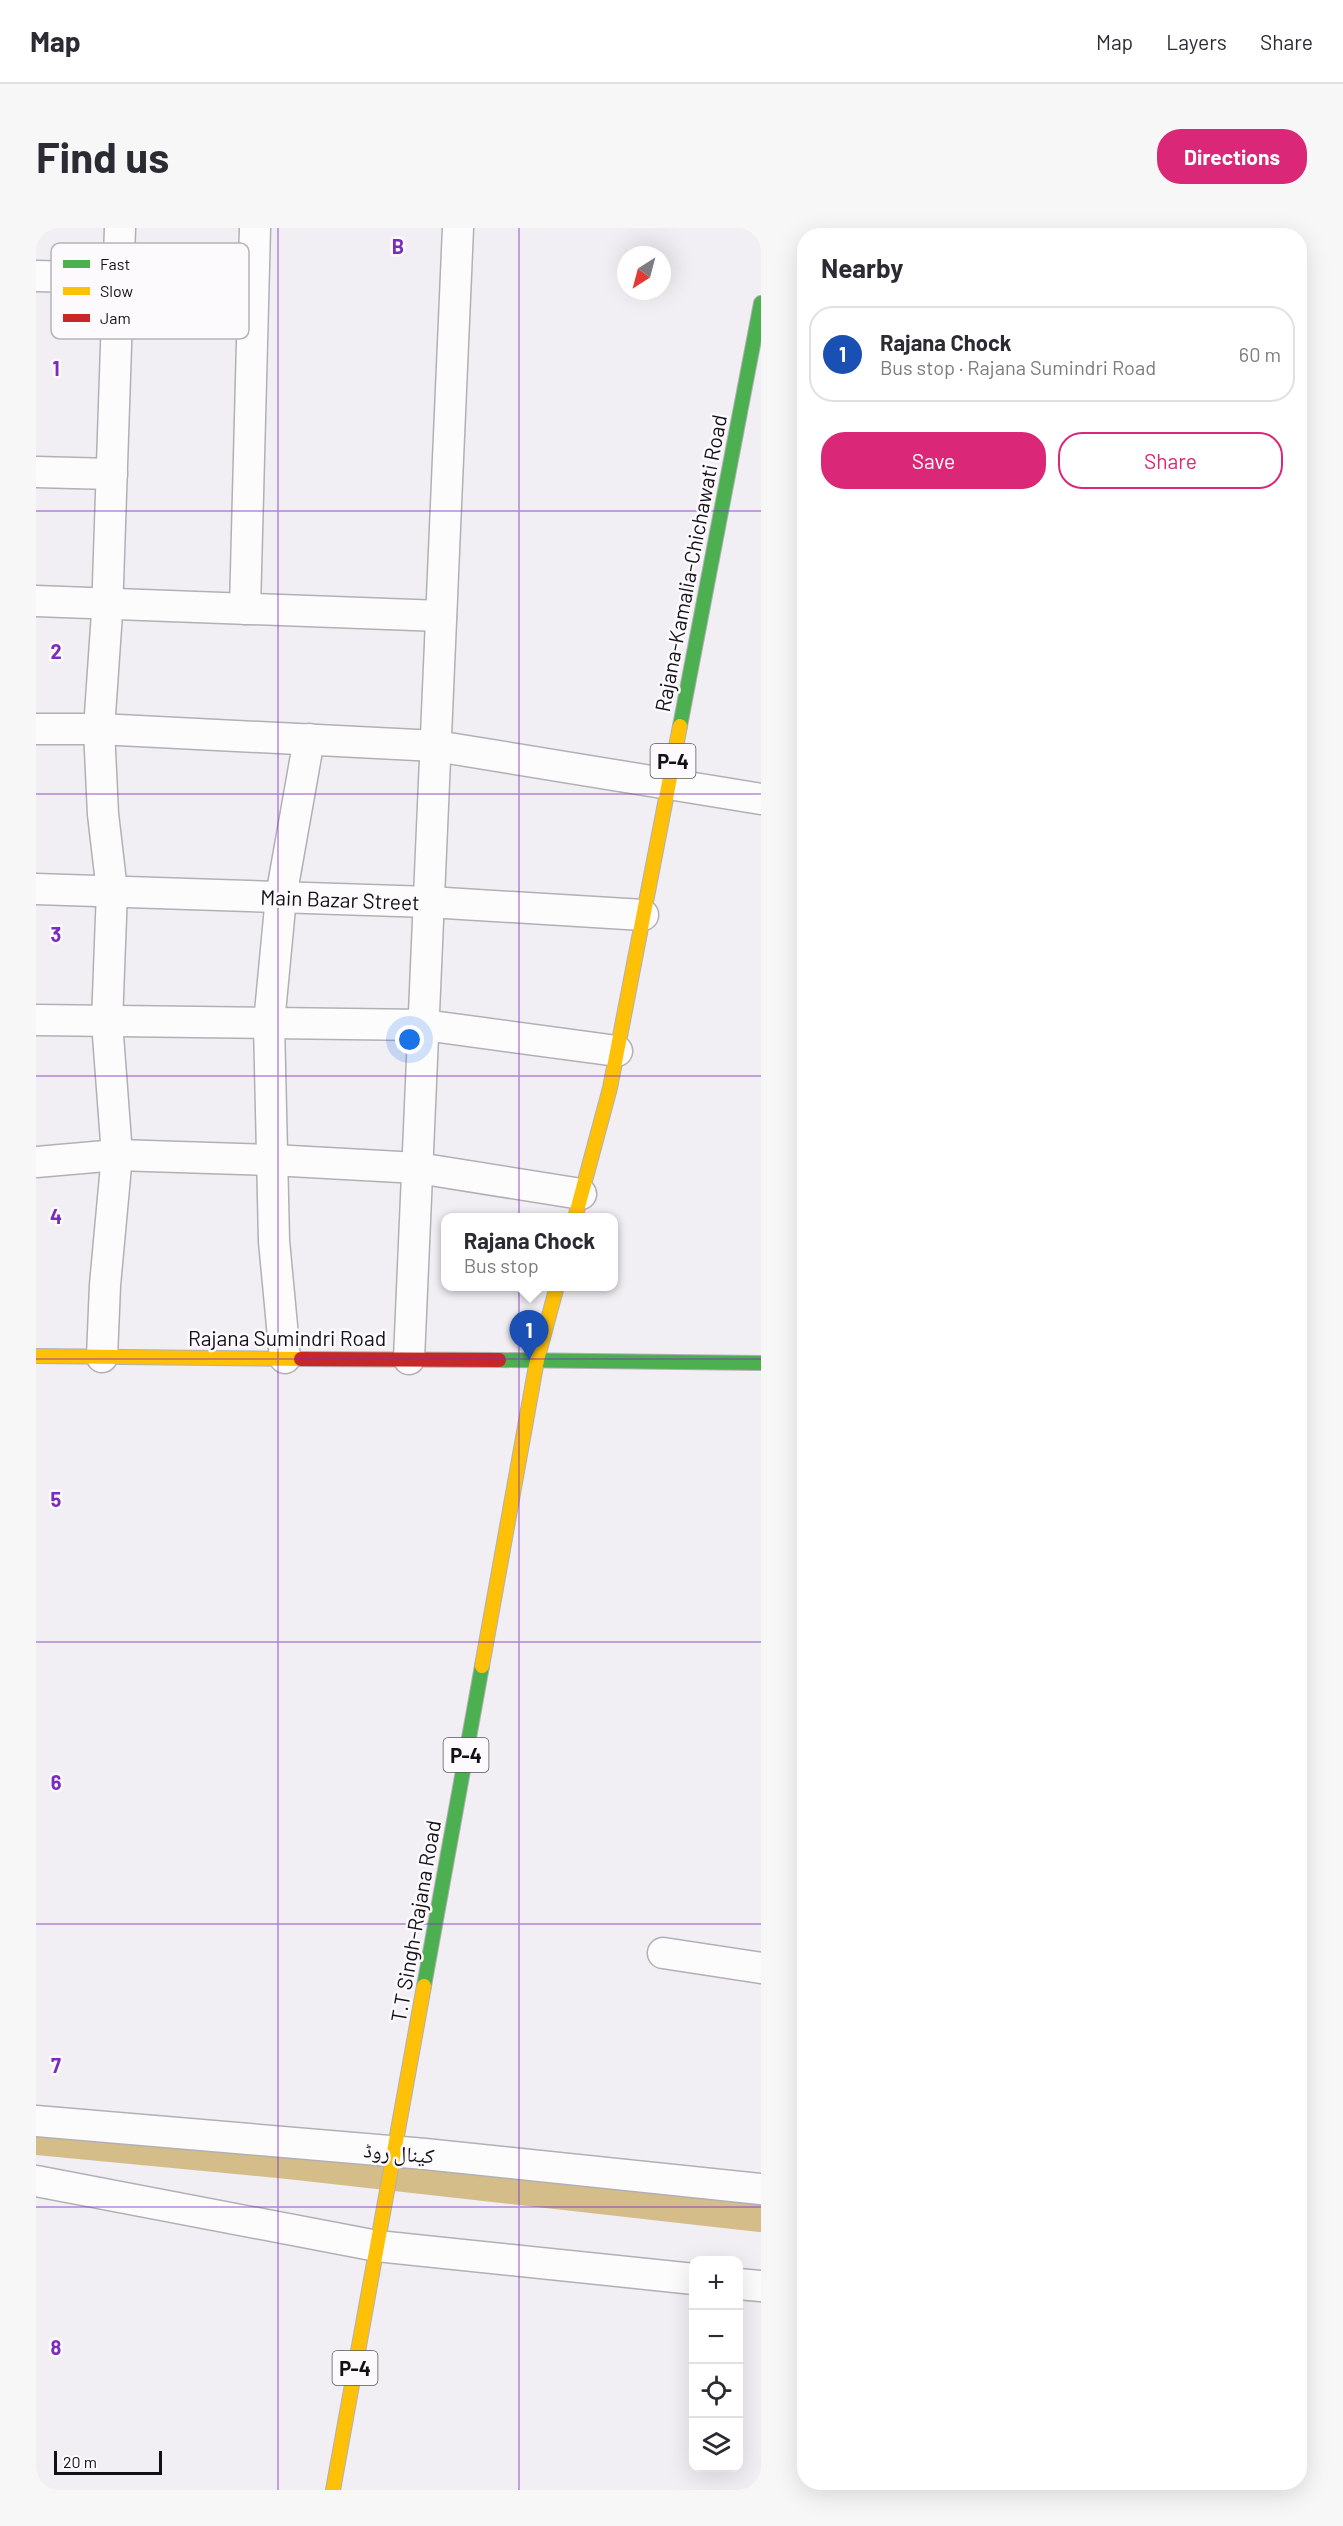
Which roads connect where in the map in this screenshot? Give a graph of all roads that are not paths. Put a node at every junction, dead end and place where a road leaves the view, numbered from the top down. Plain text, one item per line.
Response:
1 (120, 228) edge
2 (255, 228) edge
3 (458, 228) edge
4 (119, 243) edge
5 (36, 276) edge
6 (51, 276) edge
7 (761, 303) edge
8 (116, 339) edge
9 (36, 472) edge
10 (112, 474) junction
11 (36, 602) edge
12 (108, 603) junction
13 (245, 609) junction
14 (441, 616) junction
15 (36, 729) edge
16 (99, 729) junction
17 (309, 740) junction
18 (436, 746) junction
19 (668, 785) junction
20 (761, 799) edge
21 (36, 888) edge
22 (112, 891) junction
23 (281, 897) junction
24 (429, 902) junction
25 (643, 915) junction
26 (36, 1020) edge
27 (107, 1022) junction
28 (269, 1023) junction
29 (424, 1025) junction
30 (617, 1051) junction
31 (117, 1155) junction
32 (272, 1160) junction
33 (36, 1162) edge
34 (417, 1168) junction
35 (578, 1206) edge
36 (556, 1291) edge
37 (36, 1356) edge
38 (102, 1357) junction
39 (285, 1358) junction
40 (409, 1359) junction
41 (537, 1360) junction
42 (761, 1363) edge
43 (663, 1953) dead end
44 (761, 1968) edge
45 (36, 2121) edge
46 (395, 2151) junction
47 (36, 2181) edge
48 (761, 2189) edge
49 (377, 2246) junction
50 (689, 2279) edge
51 (743, 2284) edge
52 (761, 2286) edge
53 (333, 2490) edge

1 - 4 street
2 - 13 street
3 - 14 street
5 - 6 street
7 - 19 main road, Rajana-Kamalia-Chichawati Road / P-4
8 - 10 street
9 - 10 street
10 - 12 street
11 - 12 street
12 - 13 street
12 - 16 street
13 - 14 street
14 - 18 street
15 - 16 street
16 - 17 street
16 - 22 street
17 - 18 street
17 - 23 street
18 - 19 street
18 - 24 street
19 - 20 street
19 - 25 main road, Rajana-Kamalia-Chichawati Road / P-4
21 - 22 street, Main Bazar Street
22 - 23 street, Main Bazar Street
22 - 27 street
23 - 24 street, Main Bazar Street
23 - 28 street
24 - 25 street, Main Bazar Street
24 - 29 street
25 - 30 main road, Rajana-Kamalia-Chichawati Road / P-4
26 - 27 street
27 - 28 street
27 - 31 street
28 - 29 street
28 - 32 street
29 - 30 street
29 - 34 street
30 - 35 main road, Rajana-Kamalia-Chichawati Road / P-4
31 - 32 street
31 - 33 street
31 - 38 street
32 - 34 street
32 - 39 street
34 - 35 street
34 - 40 street
36 - 41 main road, P-4
37 - 38 main road, Rajana Sumindri Road
38 - 39 main road, Rajana Sumindri Road
39 - 40 main road, Rajana Sumindri Road
40 - 41 main road, Rajana Sumindri Road
41 - 42 main road, Rajana Sumindri Road
41 - 46 main road, T.T Singh-Rajana Road / P-4
43 - 44 street
45 - 46 street, کینال روڈ
46 - 48 street, کینال روڈ
46 - 49 main road, T.T Singh-Rajana Road
47 - 49 street
49 - 50 street
49 - 53 main road, T.T Singh-Rajana Road / P-4
51 - 52 street

